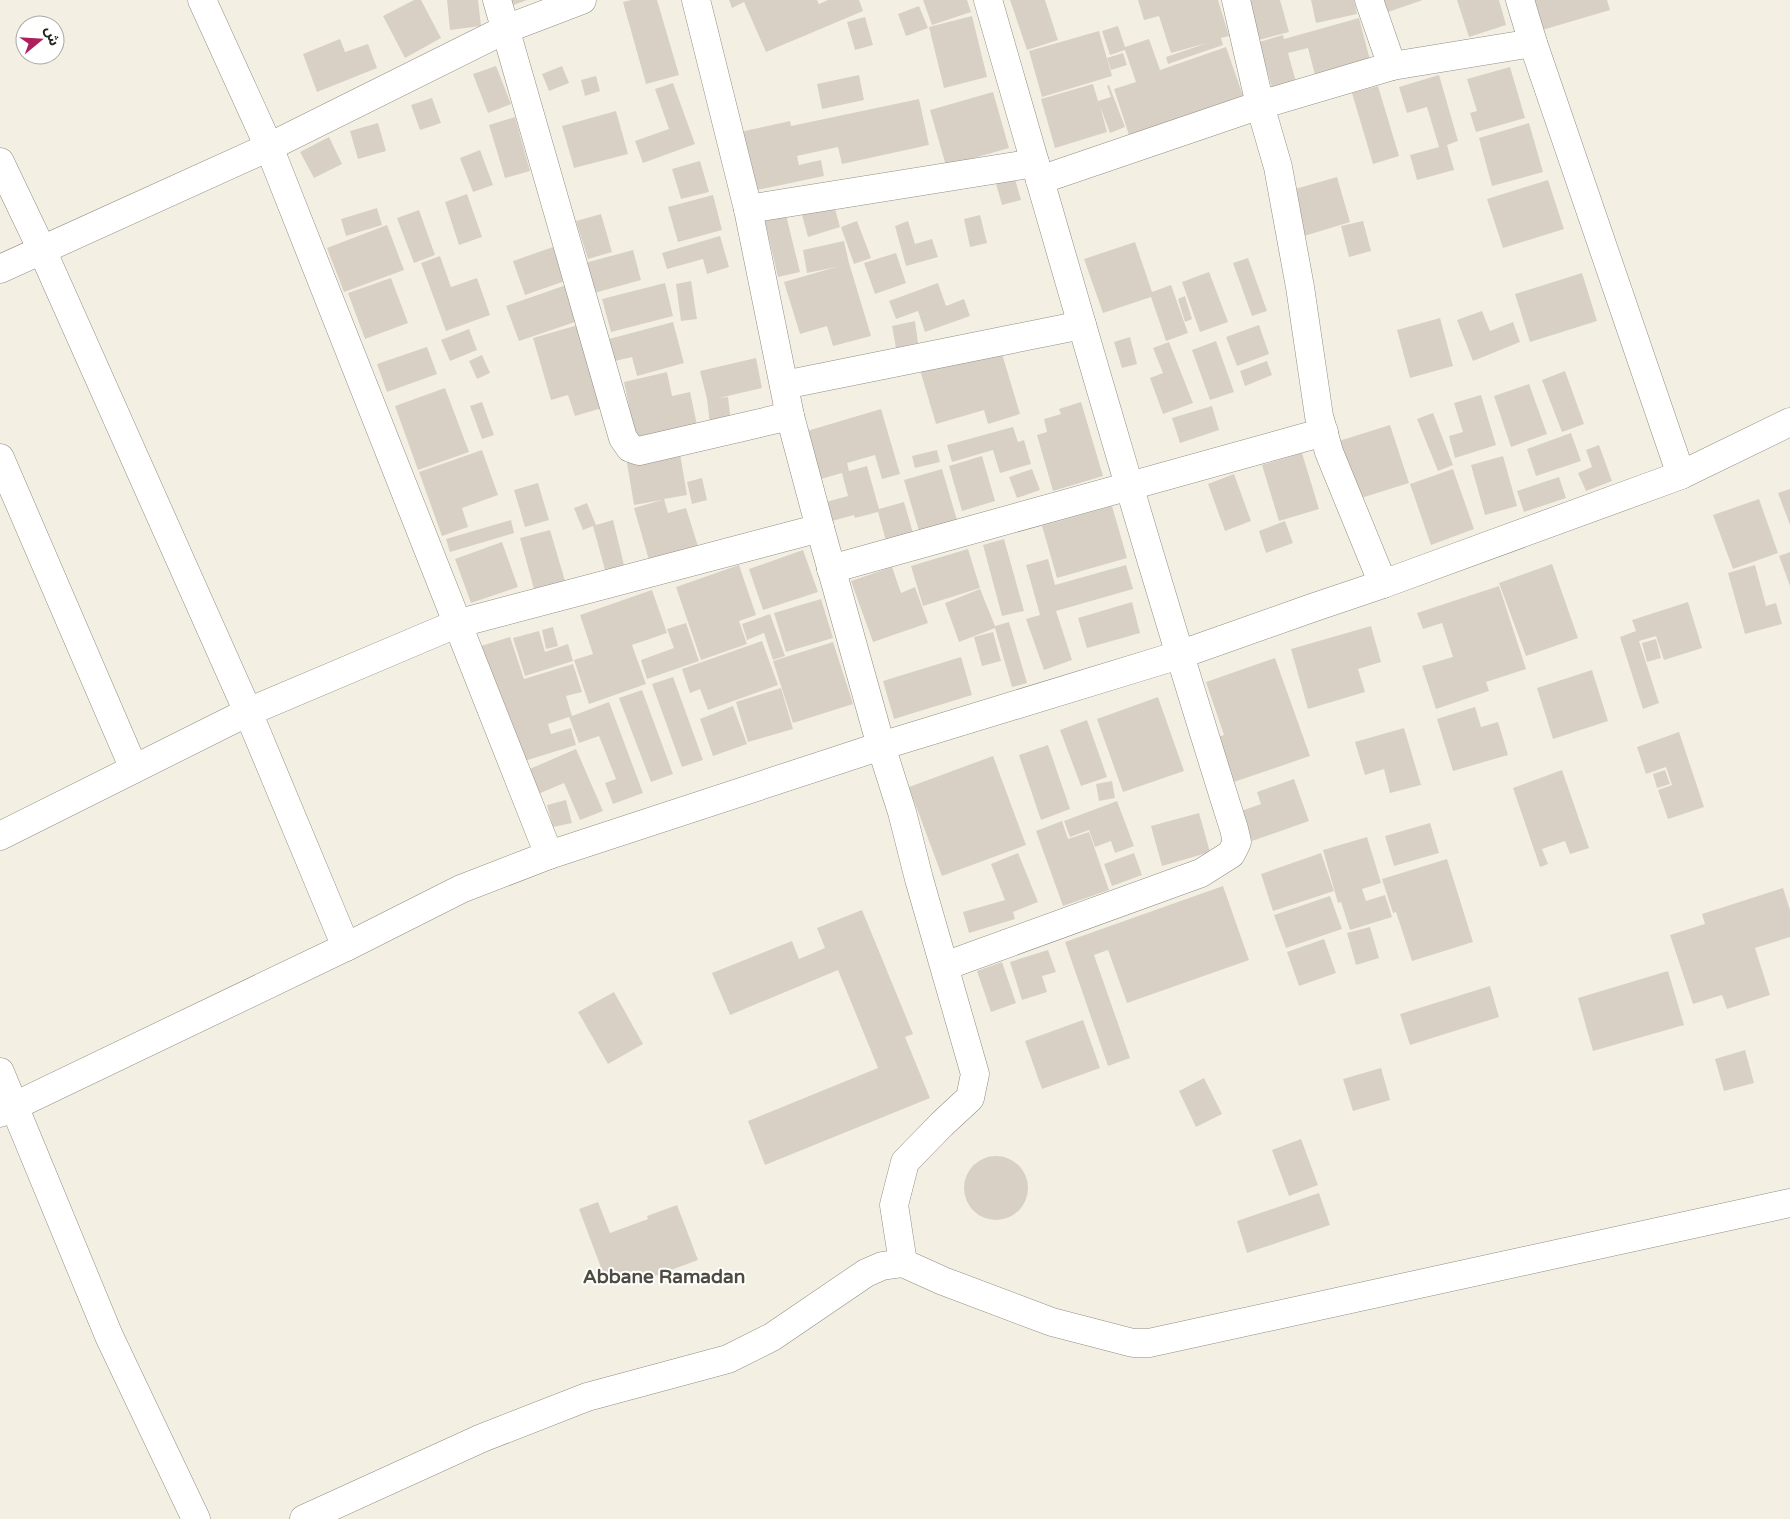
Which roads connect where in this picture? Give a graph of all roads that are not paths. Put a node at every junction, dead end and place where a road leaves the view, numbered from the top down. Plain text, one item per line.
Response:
1 (202, 0) edge
2 (497, 0) edge
3 (582, 0) edge
4 (696, 0) edge
5 (988, 0) edge
6 (1236, 0) edge
7 (1369, 0) edge
8 (1520, 0) edge
9 (506, 29) junction
10 (1533, 43) junction
11 (1392, 66) junction
12 (1260, 104) junction
13 (269, 147) junction
14 (0, 162) edge
15 (1037, 171) junction
16 (748, 209) junction
17 (42, 250) junction
18 (0, 269) edge
19 (1082, 325) junction
20 (784, 385) junction
21 (790, 416) junction
22 (1790, 422) edge
23 (1324, 432) junction
24 (0, 458) edge
25 (1682, 475) junction
26 (1129, 486) junction
27 (820, 528) junction
28 (831, 569) junction
29 (1383, 584) junction
30 (456, 624) junction
31 (1179, 655) junction
32 (248, 712) junction
33 (880, 746) junction
34 (134, 769) junction
35 (0, 836) edge
36 (548, 855) junction
37 (346, 947) junction
38 (945, 966) junction
39 (0, 1072) edge
40 (7, 1110) edge
41 (1790, 1203) edge
42 (903, 1263) junction
43 (196, 1519) edge
44 (304, 1519) edge

1 - 13 street
2 - 9 street
3 - 9 street
4 - 16 street
5 - 15 street
6 - 12 street
7 - 11 street
8 - 10 street
9 - 13 street
9 - 21 street
10 - 11 street
10 - 25 street
11 - 12 street
12 - 15 street
12 - 23 street
13 - 17 street
13 - 30 street
14 - 17 street
15 - 16 street
15 - 19 street
16 - 20 street
17 - 18 street
17 - 32 street
19 - 20 street
19 - 26 street
20 - 21 street
21 - 27 street
22 - 25 street
23 - 26 street
23 - 29 street
24 - 34 street
25 - 29 street
26 - 28 street
26 - 31 street
27 - 28 street
27 - 30 street
28 - 33 street
29 - 31 street
30 - 32 street
30 - 36 street
31 - 33 street
31 - 38 street
32 - 34 street
32 - 37 street
33 - 36 street
33 - 38 street
34 - 35 street
36 - 37 street
37 - 40 street
38 - 42 street
39 - 40 street
40 - 43 street
41 - 42 street
42 - 44 street

